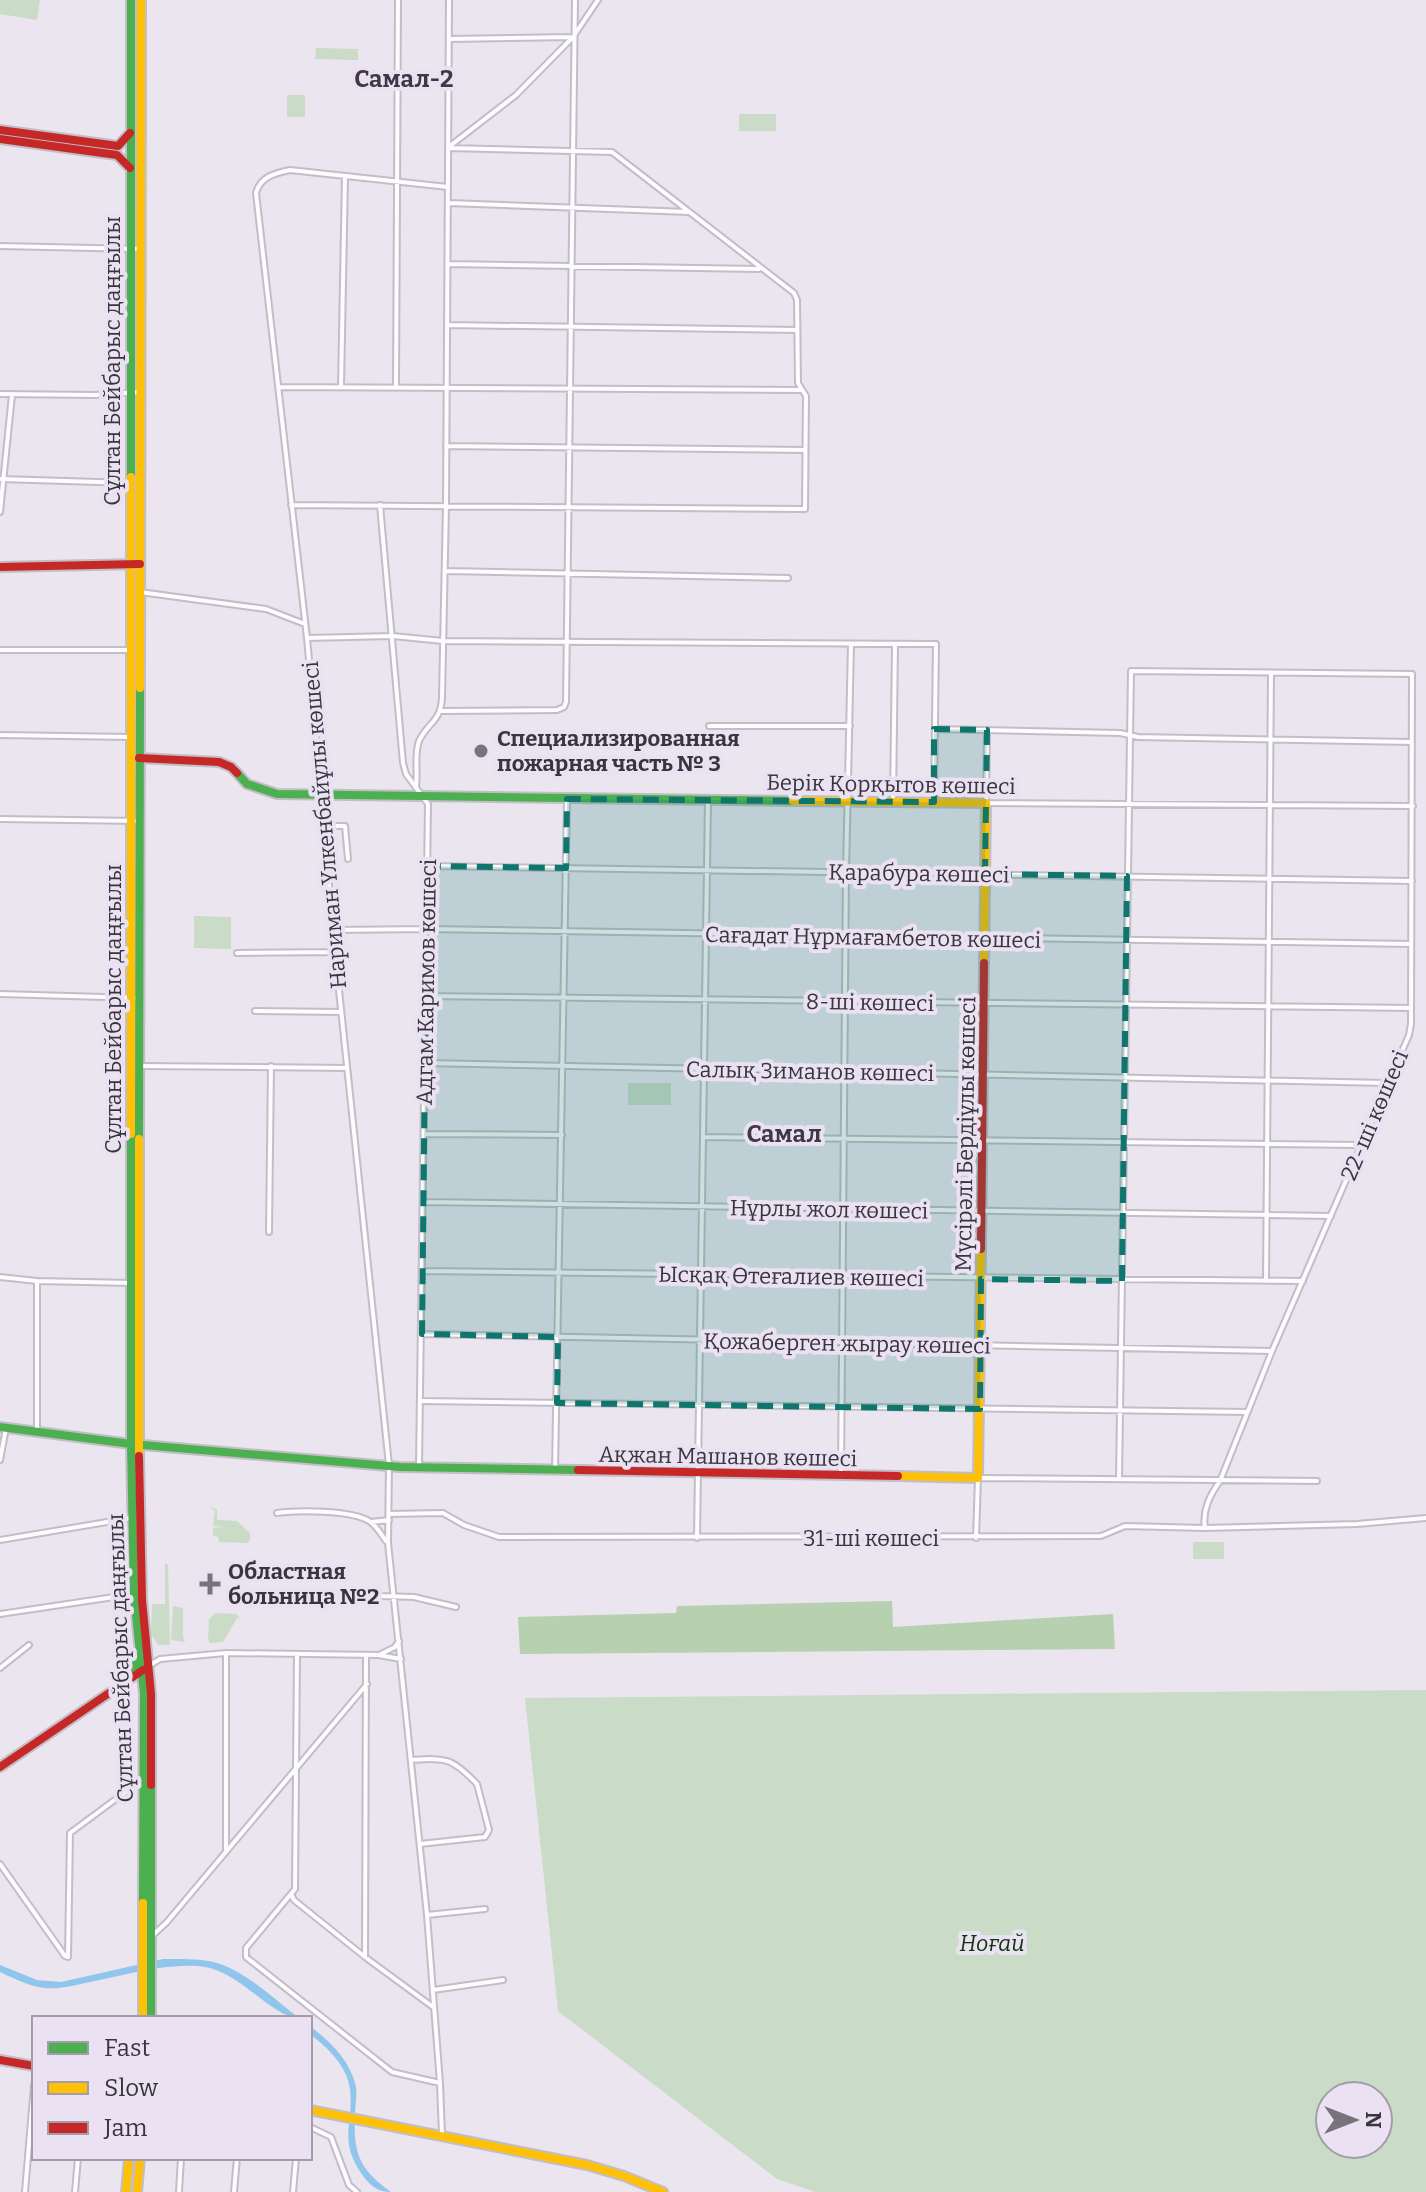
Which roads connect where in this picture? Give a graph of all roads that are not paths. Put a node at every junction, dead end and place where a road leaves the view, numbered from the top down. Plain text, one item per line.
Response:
1 (131, 0) edge
2 (141, 0) edge
3 (398, 0) edge
4 (449, 0) edge
5 (575, 0) edge
6 (598, 0) edge
7 (573, 37) junction
8 (449, 39) junction
9 (0, 130) edge
10 (130, 133) junction
11 (0, 139) edge
12 (448, 148) junction
13 (572, 150) junction
14 (130, 168) junction
15 (345, 176) junction
16 (398, 181) junction
17 (448, 187) junction
18 (448, 203) junction
19 (572, 207) junction
20 (689, 212) junction
21 (0, 246) edge
22 (135, 249) junction
23 (448, 264) junction
24 (572, 265) junction
25 (761, 269) junction
26 (448, 325) junction
27 (571, 327) junction
28 (796, 330) junction
29 (278, 387) junction
30 (341, 387) junction
31 (396, 388) junction
32 (447, 388) junction
33 (570, 388) junction
34 (801, 390) junction
35 (140, 392) junction
36 (130, 393) junction
37 (0, 394) edge
38 (12, 395) junction
39 (446, 446) junction
40 (570, 447) junction
41 (805, 450) junction
42 (2, 479) edge
43 (131, 483) junction
44 (291, 505) junction
45 (380, 505) junction
46 (446, 506) junction
47 (569, 507) junction
48 (0, 512) edge
49 (135, 565) junction
50 (0, 567) edge
51 (445, 571) junction
52 (568, 575) junction
53 (788, 578) dead end
54 (140, 592) junction
55 (305, 624) junction
56 (393, 636) junction
57 (307, 638) junction
58 (443, 641) junction
59 (568, 643) junction
60 (851, 644) junction
61 (895, 645) junction
62 (0, 650) edge
63 (132, 651) junction
64 (1271, 673) junction
65 (441, 711) junction
66 (709, 726) dead end
67 (850, 726) junction
68 (934, 729) junction
69 (987, 730) junction
70 (0, 735) edge
71 (1130, 735) junction
72 (132, 737) junction
73 (1272, 740) junction
74 (1412, 742) junction
75 (139, 758) junction
76 (416, 787) junction
77 (321, 795) junction
78 (424, 797) junction
79 (567, 799) junction
80 (708, 800) junction
81 (849, 801) junction
82 (893, 802) junction
83 (934, 802) junction
84 (986, 803) junction
85 (1128, 804) junction
86 (1272, 806) junction
87 (1413, 806) junction
88 (0, 819) edge
89 (136, 821) junction
90 (323, 826) junction
91 (348, 859) dead end
92 (427, 866) junction
93 (566, 868) junction
94 (707, 870) junction
95 (846, 872) junction
96 (985, 874) junction
97 (1127, 876) junction
98 (1271, 878) junction
99 (1412, 881) junction
100 (426, 929) junction
101 (334, 930) junction
102 (565, 933) junction
103 (706, 934) junction
104 (845, 936) junction
105 (984, 938) junction
106 (1126, 941) junction
107 (1270, 943) junction
108 (1411, 944) junction
109 (335, 952) junction
110 (237, 953) dead end
111 (0, 994) edge
112 (426, 996) junction
113 (135, 998) junction
114 (565, 998) junction
115 (705, 1000) junction
116 (845, 1002) junction
117 (984, 1004) junction
118 (1125, 1005) junction
119 (1269, 1008) junction
120 (1411, 1008) junction
121 (255, 1011) dead end
122 (341, 1012) junction
123 (425, 1063) junction
124 (139, 1066) junction
125 (271, 1066) junction
126 (563, 1066) junction
127 (347, 1068) junction
128 (704, 1069) junction
129 (844, 1072) junction
130 (983, 1075) junction
131 (1124, 1078) junction
132 (1268, 1081) junction
133 (1387, 1083) junction
134 (424, 1134) junction
135 (562, 1135) junction
136 (703, 1137) junction
137 (844, 1139) junction
138 (983, 1141) junction
139 (1124, 1142) junction
140 (1267, 1144) junction
141 (1360, 1145) junction
142 (424, 1202) junction
143 (561, 1204) junction
144 (702, 1207) junction
145 (843, 1209) junction
146 (982, 1211) junction
147 (1123, 1213) junction
148 (1266, 1215) junction
149 (1331, 1216) junction
150 (269, 1232) dead end
151 (423, 1271) junction
152 (559, 1273) junction
153 (701, 1275) junction
154 (0, 1277) edge
155 (842, 1277) junction
156 (981, 1279) junction
157 (1266, 1280) junction
158 (37, 1281) junction
159 (1122, 1281) junction
160 (1303, 1281) junction
161 (135, 1283) junction
162 (422, 1334) junction
163 (558, 1337) junction
164 (700, 1340) junction
165 (842, 1343) junction
166 (981, 1345) junction
167 (1121, 1348) junction
168 (1272, 1351) junction
169 (422, 1401) junction
170 (557, 1403) junction
171 (699, 1405) junction
172 (841, 1407) junction
173 (980, 1409) junction
174 (1120, 1411) junction
175 (1247, 1412) junction
176 (3, 1428) edge
177 (37, 1433) junction
178 (135, 1444) junction
179 (0, 1460) edge
180 (389, 1465) junction
181 (419, 1468) junction
182 (555, 1470) junction
183 (698, 1474) junction
184 (840, 1477) junction
185 (978, 1478) junction
186 (1119, 1479) junction
187 (1220, 1481) junction
188 (1317, 1481) dead end
189 (277, 1513) dead end
190 (389, 1517) junction
191 (131, 1518) junction
192 (1426, 1518) edge
193 (371, 1522) junction
194 (1205, 1528) junction
195 (697, 1538) junction
196 (976, 1538) junction
197 (0, 1540) edge
198 (388, 1543) junction
199 (271, 1593) dead end
200 (134, 1594) junction
201 (394, 1597) junction
202 (456, 1607) dead end
203 (0, 1614) edge
204 (399, 1640) junction
205 (137, 1642) junction
206 (29, 1645) dead end
207 (226, 1653) junction
208 (297, 1655) junction
209 (366, 1655) junction
210 (378, 1655) junction
211 (401, 1659) junction
212 (0, 1668) edge
213 (145, 1668) junction
214 (123, 1683) junction
215 (367, 1684) junction
216 (411, 1760) junction
217 (0, 1767) edge
218 (296, 1767) junction
219 (144, 1782) junction
220 (420, 1844) junction
221 (226, 1851) junction
222 (0, 1864) edge
223 (291, 1894) junction
224 (485, 1909) dead end
225 (427, 1915) junction
226 (151, 1936) junction
227 (365, 1957) junction
228 (503, 1980) dead end
229 (433, 1990) junction
230 (434, 2007) junction
231 (143, 2016) edge
232 (151, 2016) edge
233 (0, 2060) edge
234 (32, 2066) edge
235 (440, 2083) junction
236 (32, 2109) edge
237 (312, 2110) edge
238 (312, 2128) edge
239 (442, 2135) junction
240 (78, 2160) edge
241 (129, 2160) edge
242 (140, 2160) edge
243 (181, 2160) edge
244 (237, 2160) edge
245 (296, 2160) edge
246 (349, 2185) junction
247 (25, 2192) edge
248 (75, 2192) edge
249 (126, 2192) edge
250 (137, 2192) edge
251 (179, 2192) edge
252 (234, 2192) edge
253 (293, 2192) edge
254 (348, 2192) edge
255 (357, 2192) edge
256 (663, 2192) edge

1 - 10 main road, Сұлтан Бейбарыс даңғылы
2 - 22 main road, Сұлтан Бейбарыс даңғылы
3 - 16 street
4 - 8 street
5 - 7 street
6 - 7 street
7 - 8 street
7 - 12 street
7 - 13 street
8 - 12 street
9 - 10 main road
10 - 14 main road, Сұлтан Бейбарыс даңғылы
11 - 14 main road
12 - 13 street
12 - 17 street
13 - 19 street
13 - 20 street
14 - 22 main road, Сұлтан Бейбарыс даңғылы
15 - 16 street
15 - 29 street, Нариман Үлкенбайұлы көшесі
15 - 30 street
16 - 17 street
16 - 31 street
17 - 18 street
18 - 19 street
18 - 23 street
19 - 20 street
19 - 24 street
20 - 25 street
21 - 22 street
22 - 35 main road, Сұлтан Бейбарыс даңғылы
22 - 36 main road, Сұлтан Бейбарыс даңғылы
23 - 24 street
23 - 26 street
24 - 25 street
24 - 27 street
25 - 28 street
26 - 27 street
26 - 32 street
27 - 28 street
27 - 33 street
28 - 34 street
29 - 30 street
29 - 44 street, Нариман Үлкенбайұлы көшесі
30 - 31 street
31 - 32 street
32 - 33 street
32 - 39 street
33 - 34 street
33 - 40 street
34 - 41 street
35 - 36 street
35 - 49 main road, Сұлтан Бейбарыс даңғылы
36 - 38 street
36 - 43 main road, Сұлтан Бейбарыс даңғылы
37 - 38 street
38 - 42 street
39 - 40 street
39 - 46 street
40 - 41 street
40 - 47 street
41 - 47 street
42 - 43 street
42 - 48 street
43 - 49 main road, Сұлтан Бейбарыс даңғылы
44 - 45 street
44 - 55 street, Нариман Үлкенбайұлы көшесі
45 - 46 street
45 - 56 street
46 - 47 street
46 - 51 street
47 - 52 street
49 - 50 main road
49 - 54 main road, Сұлтан Бейбарыс даңғылы
49 - 63 main road, Сұлтан Бейбарыс даңғылы
51 - 52 street
51 - 58 street
52 - 53 street
52 - 59 street
54 - 55 street
54 - 75 main road, Сұлтан Бейбарыс даңғылы
55 - 57 street, Нариман Үлкенбайұлы көшесі
56 - 57 street
56 - 58 street
56 - 76 street
57 - 77 street, Нариман Үлкенбайұлы көшесі
58 - 59 street
58 - 65 street
59 - 60 street
59 - 65 street
60 - 61 street
60 - 67 street
61 - 68 street
61 - 82 street
62 - 63 street
63 - 72 main road, Сұлтан Бейбарыс даңғылы
64 - 71 street
64 - 73 street
64 - 74 street, 22-ші көшесі
65 - 76 street
66 - 67 street
67 - 81 street
68 - 69 street
68 - 83 street
69 - 71 street
69 - 84 street, Мүсірәлі Бердіұлы көшесі
70 - 72 street
71 - 73 street
71 - 85 street
72 - 89 main road, Сұлтан Бейбарыс даңғылы
73 - 74 street
73 - 86 street
74 - 87 street, 22-ші көшесі
75 - 77 main road, Берік Қорқытов көшесі
75 - 89 main road, Сұлтан Бейбарыс даңғылы
76 - 78 street
77 - 78 main road, Берік Қорқытов көшесі
77 - 90 street, Нариман Үлкенбайұлы көшесі
78 - 79 main road, Берік Қорқытов көшесі
78 - 92 street, Адгам Каримов көшесі
79 - 80 main road, Берік Қорқытов көшесі
79 - 93 street
80 - 81 main road, Берік Қорқытов көшесі
80 - 94 street
81 - 82 main road, Берік Қорқытов көшесі
81 - 95 street
82 - 83 main road, Берік Қорқытов көшесі
83 - 84 main road, Берік Қорқытов көшесі
84 - 85 street, Берік Қорқытов көшесі
84 - 96 main road, Мүсірәлі Бердіұлы көшесі
85 - 86 street, Берік Қорқытов көшесі
85 - 97 street
86 - 87 street, Берік Қорқытов көшесі
86 - 98 street
87 - 99 street, 22-ші көшесі
88 - 89 street
89 - 113 main road, Сұлтан Бейбарыс даңғылы
90 - 91 street
90 - 101 street, Нариман Үлкенбайұлы көшесі
92 - 93 street, Қарабура көшесі
92 - 100 street, Адгам Каримов көшесі
93 - 94 street, Қарабура көшесі
93 - 102 street
94 - 95 street, Қарабура көшесі
94 - 103 street
95 - 96 street, Қарабура көшесі
95 - 104 street
96 - 97 street, Қарабура көшесі
96 - 105 main road, Мүсірәлі Бердіұлы көшесі
97 - 98 street, Қарабура көшесі
97 - 106 street
98 - 99 street, Қарабура көшесі
98 - 107 street
99 - 108 street, 22-ші көшесі
100 - 101 street, Сағадат Нұрмағамбетов көшесі
100 - 102 street, Сағадат Нұрмағамбетов көшесі
100 - 112 street, Адгам Каримов көшесі
101 - 109 street, Нариман Үлкенбайұлы көшесі
102 - 103 street, Сағадат Нұрмағамбетов көшесі
102 - 114 street
103 - 104 street, Сағадат Нұрмағамбетов көшесі
103 - 115 street
104 - 105 street, Сағадат Нұрмағамбетов көшесі
104 - 116 street
105 - 106 street, Сағадат Нұрмағамбетов көшесі
105 - 117 main road, Мүсірәлі Бердіұлы көшесі
106 - 107 street, Сағадат Нұрмағамбетов көшесі
106 - 118 street
107 - 108 street, Сағадат Нұрмағамбетов көшесі
107 - 119 street
108 - 120 street, 22-ші көшесі
109 - 110 street
109 - 122 street, Нариман Үлкенбайұлы көшесі
111 - 113 street
112 - 114 street, 8-шi көшесi
112 - 123 street, Адгам Каримов көшесі
113 - 124 main road, Сұлтан Бейбарыс даңғылы
113 - 161 main road, Сұлтан Бейбарыс даңғылы
114 - 115 street, 8-шi көшесi
114 - 126 street
115 - 116 street, 8-шi көшесi
115 - 128 street
116 - 117 street, 8-шi көшесi
116 - 129 street
117 - 118 street, 8-шi көшесi
117 - 130 main road, Мүсірәлі Бердіұлы көшесі
118 - 119 street, 8-шi көшесi
118 - 131 street
119 - 120 street, 8-шi көшесi
119 - 132 street
120 - 133 street, 22-ші көшесі
121 - 122 street
122 - 127 street, Нариман Үлкенбайұлы көшесі
123 - 126 street, Салық Зиманов көшесі
123 - 134 street, Адгам Каримов көшесі
124 - 125 street
124 - 161 main road, Сұлтан Бейбарыс даңғылы
125 - 127 street
125 - 150 street
126 - 128 street, Салық Зиманов көшесі
126 - 135 street
127 - 180 street, Нариман Үлкенбайұлы көшесі
128 - 129 street, Салық Зиманов көшесі
128 - 136 street
129 - 130 street, Салық Зиманов көшесі
129 - 137 street
130 - 131 street, Салық Зиманов көшесі
130 - 138 main road, Мүсірәлі Бердіұлы көшесі
131 - 132 street, Салық Зиманов көшесі
131 - 139 street
132 - 133 street, Салық Зиманов көшесі
132 - 140 street
133 - 141 street, 22-ші көшесі
134 - 135 street
134 - 142 street, Адгам Каримов көшесі
135 - 143 street
136 - 137 street
136 - 144 street
137 - 138 street
137 - 145 street
138 - 139 street
138 - 146 main road, Мүсірәлі Бердіұлы көшесі
139 - 140 street
139 - 147 street
140 - 141 street
140 - 148 street
141 - 149 street, 22-ші көшесі
142 - 143 street, Нұрлы жол көшесі
142 - 151 street, Адгам Каримов көшесі
143 - 144 street, Нұрлы жол көшесі
143 - 152 street
144 - 145 street, Нұрлы жол көшесі
144 - 153 street
145 - 146 street, Нұрлы жол көшесі
145 - 155 street
146 - 147 street, Нұрлы жол көшесі
146 - 156 main road, Мүсірәлі Бердіұлы көшесі
147 - 148 street, Нұрлы жол көшесі
147 - 159 street
148 - 149 street, Нұрлы жол көшесі
148 - 157 street
149 - 160 street, 22-ші көшесі
151 - 152 street, Ысқақ Өтеғалиев көшесі
151 - 162 street, Адгам Каримов көшесі
152 - 153 street, Ысқақ Өтеғалиев көшесі
152 - 163 street
153 - 155 street, Ысқақ Өтеғалиев көшесі
153 - 164 street
154 - 158 street
155 - 156 street, Ысқақ Өтеғалиев көшесі
155 - 165 street
156 - 159 street, Ысқақ Өтеғалиев көшесі
156 - 166 main road, Мүсірәлі Бердіұлы көшесі
157 - 159 street, Ысқақ Өтеғалиев көшесі
157 - 160 street, Ысқақ Өтеғалиев көшесі
158 - 161 street
158 - 177 street
159 - 167 street
160 - 168 street, 22-ші көшесі
161 - 178 main road, Сұлтан Бейбарыс даңғылы
162 - 163 street, Қожаберген жырау көшесі
162 - 169 street, Адгам Каримов көшесі
163 - 164 street, Қожаберген жырау көшесі
163 - 170 street
164 - 165 street, Қожаберген жырау көшесі
164 - 171 street
165 - 166 street, Қожаберген жырау көшесі
165 - 172 street
166 - 167 street, Қожаберген жырау көшесі
166 - 173 main road, Мүсірәлі Бердіұлы көшесі
167 - 168 street, Қожаберген жырау көшесі
167 - 174 street
168 - 175 street, 22-ші көшесі
169 - 170 street
169 - 181 street, Адгам Каримов көшесі
170 - 171 street
170 - 182 street
171 - 172 street
171 - 183 street
172 - 173 street
172 - 184 street
173 - 174 street
173 - 185 main road, Мүсірәлі Бердіұлы көшесі
174 - 175 street
174 - 186 street
175 - 187 street, 22-ші көшесі
176 - 177 main road, Ақжан Машанов көшесі
176 - 179 street
177 - 178 main road, Ақжан Машанов көшесі
178 - 180 main road, Ақжан Машанов көшесі
178 - 191 main road, Сұлтан Бейбарыс даңғылы
178 - 213 main road, Сұлтан Бейбарыс даңғылы
180 - 181 main road, Ақжан Машанов көшесі
180 - 190 street, Нариман Үлкенбайұлы көшесі
181 - 182 main road, Ақжан Машанов көшесі
182 - 183 main road, Ақжан Машанов көшесі
183 - 184 main road, Ақжан Машанов көшесі
183 - 195 street
184 - 185 main road, Ақжан Машанов көшесі
185 - 186 street, Ақжан Машанов көшесі
185 - 196 street, Мүсірәлі Бердіұлы көшесі
186 - 187 street, Ақжан Машанов көшесі
187 - 188 street, Ақжан Машанов көшесі
187 - 194 street, 22-ші көшесі
189 - 193 street, 31-ші көшесі
190 - 193 street, 31-ші көшесі
190 - 195 street, 31-ші көшесі
190 - 198 street, Нариман Үлкенбайұлы көшесі
191 - 197 street
191 - 200 main road, Сұлтан Бейбарыс даңғылы
192 - 194 street, 31-ші көшесі
193 - 198 street
194 - 196 street, 31-ші көшесі
195 - 196 street, 31-ші көшесі
198 - 201 street, Нариман Үлкенбайұлы көшесі
199 - 201 street
200 - 203 street
200 - 205 main road, Сұлтан Бейбарыс даңғылы
201 - 202 street
201 - 204 street, Нариман Үлкенбайұлы көшесі
204 - 210 street
204 - 211 street, Нариман Үлкенбайұлы көшесі
205 - 213 main road, Сұлтан Бейбарыс даңғылы
205 - 214 main road
206 - 212 street
207 - 208 street
207 - 213 street
207 - 221 street
208 - 209 street
208 - 218 street
209 - 210 street
209 - 215 street
210 - 211 street
211 - 216 street, Нариман Үлкенбайұлы көшесі
213 - 214 main road
213 - 219 main road, Сұлтан Бейбарыс даңғылы
213 - 226 main road, Сұлтан Бейбарыс даңғылы
214 - 217 main road
215 - 218 street
215 - 227 street
216 - 220 street, Нариман Үлкенбайұлы көшесі
216 - 220 street
218 - 221 street
218 - 223 street
219 - 222 street
219 - 231 main road, Сұлтан Бейбарыс даңғылы
220 - 225 street, Нариман Үлкенбайұлы көшесі
221 - 226 street
223 - 227 street
223 - 235 street
224 - 225 street
225 - 229 street, Нариман Үлкенбайұлы көшесі
226 - 232 main road, Сұлтан Бейбарыс даңғылы
227 - 230 street
228 - 229 street
229 - 230 street, Нариман Үлкенбайұлы көшесі
230 - 235 street, Нариман Үлкенбайұлы көшесі
233 - 234 main road
235 - 239 street, Нариман Үлкенбайұлы көшесі
236 - 247 street
237 - 239 main road
238 - 246 street
239 - 256 main road
240 - 248 street
241 - 249 main road
242 - 250 main road
243 - 251 street
244 - 252 street
245 - 253 street
246 - 254 street
246 - 255 street

